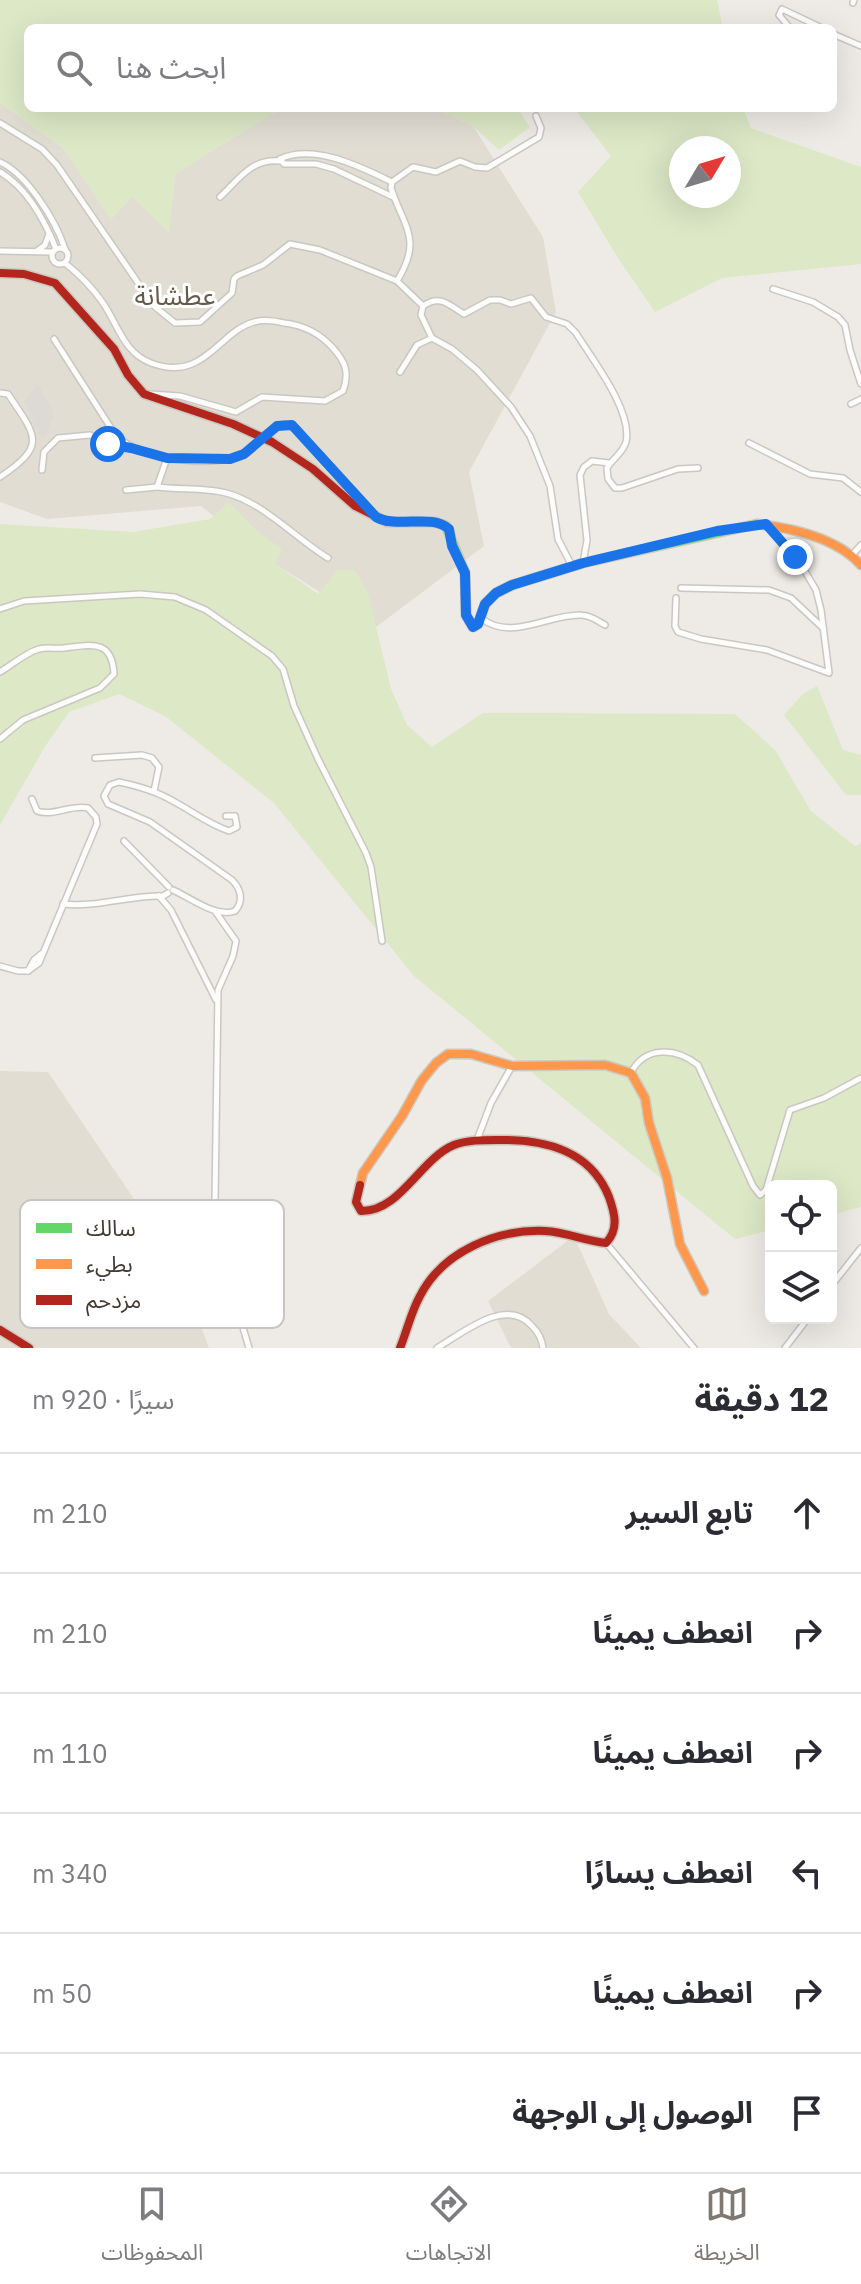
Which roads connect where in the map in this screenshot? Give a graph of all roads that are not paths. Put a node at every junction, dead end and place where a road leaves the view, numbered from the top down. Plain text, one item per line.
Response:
1 (787, 24) edge
2 (814, 24) edge
3 (837, 36) edge
4 (861, 46) edge
5 (536, 116) dead end
6 (0, 123) edge
7 (280, 161) junction
8 (0, 162) edge
9 (0, 172) edge
10 (392, 182) junction
11 (220, 197) dead end
12 (394, 198) junction
13 (50, 233) junction
14 (65, 249) junction
15 (0, 251) edge
16 (39, 252) junction
17 (54, 253) junction
18 (69, 257) junction
19 (65, 263) junction
20 (0, 273) edge
21 (81, 276) junction
22 (397, 281) junction
23 (773, 289) dead end
24 (423, 306) junction
25 (432, 338) junction
26 (54, 339) dead end
27 (400, 372) dead end
28 (861, 384) edge
29 (0, 393) edge
30 (144, 394) junction
31 (861, 399) edge
32 (851, 404) dead end
33 (749, 443) dead end
34 (131, 448) junction
35 (167, 458) junction
36 (609, 463) junction
37 (698, 468) dead end
38 (42, 470) dead end
39 (0, 477) edge
40 (157, 487) junction
41 (126, 490) dead end
42 (861, 492) edge
43 (376, 517) junction
44 (766, 524) junction
45 (861, 545) edge
46 (852, 555) junction
47 (328, 558) dead end
48 (583, 563) junction
49 (861, 565) edge
50 (572, 566) junction
51 (681, 588) dead end
52 (676, 598) dead end
53 (0, 609) edge
54 (480, 618) junction
55 (605, 625) dead end
56 (824, 628) junction
57 (0, 672) edge
58 (0, 739) edge
59 (95, 758) dead end
60 (154, 791) junction
61 (32, 799) dead end
62 (226, 816) dead end
63 (124, 841) dead end
64 (170, 890) junction
65 (159, 896) junction
66 (63, 904) junction
67 (215, 911) junction
68 (382, 941) dead end
69 (0, 966) edge
70 (217, 1002) junction
71 (512, 1066) junction
72 (631, 1073) junction
73 (861, 1078) edge
74 (477, 1141) junction
75 (215, 1200) edge
76 (606, 1243) junction
77 (861, 1248) edge
78 (837, 1278) edge
79 (704, 1291) dead end
80 (803, 1324) edge
81 (243, 1328) edge
82 (0, 1330) edge
83 (29, 1348) edge
84 (249, 1348) edge
85 (400, 1348) edge
86 (437, 1348) edge
87 (543, 1348) edge
88 (694, 1348) edge
89 (785, 1348) edge

1 - 2 street
3 - 4 street
5 - 10 street
6 - 22 street
7 - 10 street
7 - 11 street
7 - 12 street
8 - 14 street
9 - 13 street
10 - 12 street
12 - 22 street
13 - 16 street
13 - 17 street
14 - 17 street
14 - 18 street
15 - 16 street
16 - 17 street
17 - 19 street
18 - 19 street
18 - 21 street
19 - 21 street
20 - 30 street
21 - 30 street
22 - 24 street
23 - 28 street
24 - 25 street
24 - 36 street
25 - 27 street
25 - 50 street
26 - 34 street
29 - 39 street
30 - 43 street
31 - 32 street
33 - 42 street
34 - 35 street
34 - 38 street
35 - 40 street
35 - 43 street, bridge
36 - 37 street
36 - 48 street
40 - 41 street
40 - 47 street
43 - 54 street
44 - 46 street
44 - 48 street
44 - 56 street
45 - 46 street
46 - 49 street
48 - 50 street
50 - 54 street
51 - 56 street
52 - 56 street
53 - 68 street
54 - 55 street
57 - 58 street
59 - 60 street
60 - 62 street
60 - 67 street
61 - 66 street
63 - 64 street
64 - 65 street
64 - 67 street
65 - 66 street
65 - 70 street
66 - 69 street
67 - 70 street
70 - 75 street
71 - 72 street
71 - 74 street
71 - 74 street
72 - 73 street
72 - 79 street
74 - 76 street
76 - 85 street
76 - 88 street
77 - 78 street
80 - 89 street
81 - 84 street
82 - 83 street
86 - 87 street

